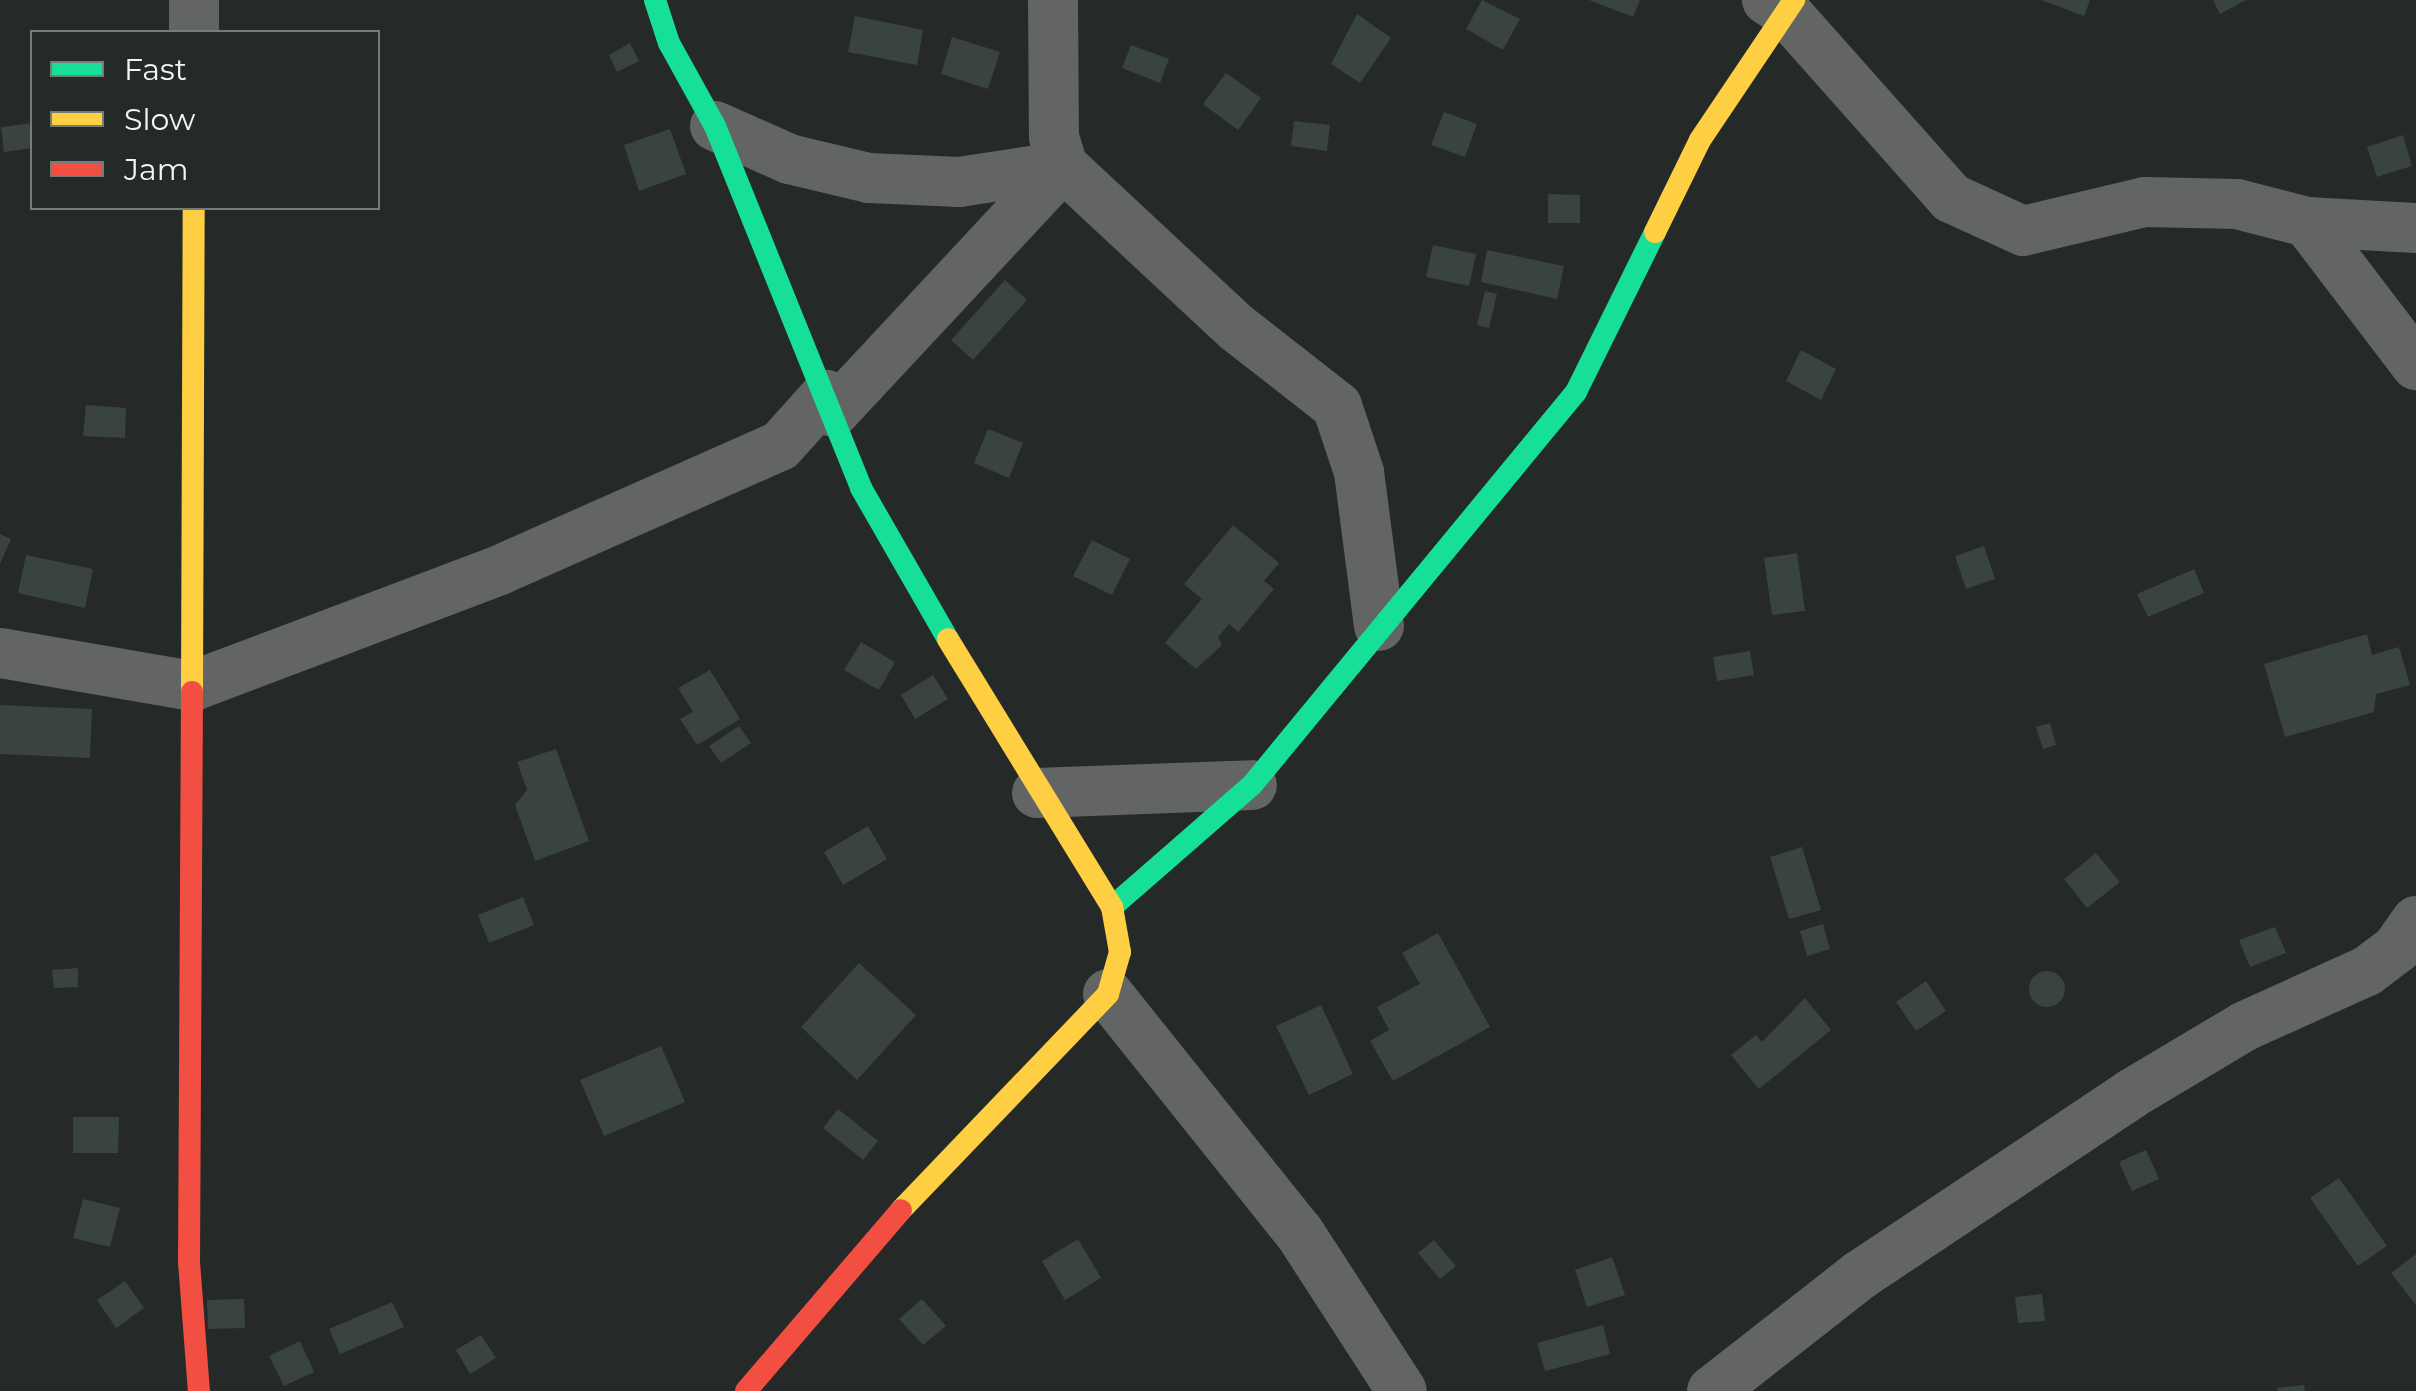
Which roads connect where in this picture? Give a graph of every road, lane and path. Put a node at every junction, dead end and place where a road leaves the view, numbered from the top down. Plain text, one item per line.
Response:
1 (194, 0) edge
2 (655, 0) edge
3 (1052, 0) edge
4 (1783, 4) edge
5 (194, 30) edge
6 (714, 126) junction
7 (1063, 166) junction
8 (194, 210) edge
9 (2307, 222) junction
10 (2416, 228) edge
11 (2416, 365) edge
12 (830, 403) junction
13 (780, 446) junction
14 (860, 488) junction
15 (1379, 626) junction
16 (0, 653) edge
17 (193, 686) junction
18 (1252, 785) junction
19 (1037, 793) junction
20 (1112, 906) junction
21 (2416, 921) edge
22 (1108, 994) junction
23 (199, 1391) edge
24 (746, 1391) edge
25 (1402, 1391) edge
26 (1712, 1391) edge

1 - 5 street
2 - 6 street
3 - 7 street
4 - 9 street
4 - 15 street
6 - 7 street
6 - 12 street
7 - 12 street
7 - 15 street
8 - 17 street
9 - 10 street
9 - 11 street
12 - 13 street
12 - 14 street
13 - 14 street
13 - 17 street
14 - 19 street
15 - 18 street
16 - 17 street
17 - 23 street
18 - 19 street
18 - 20 street
19 - 20 street
20 - 22 street
21 - 26 street
22 - 24 street
22 - 25 street

